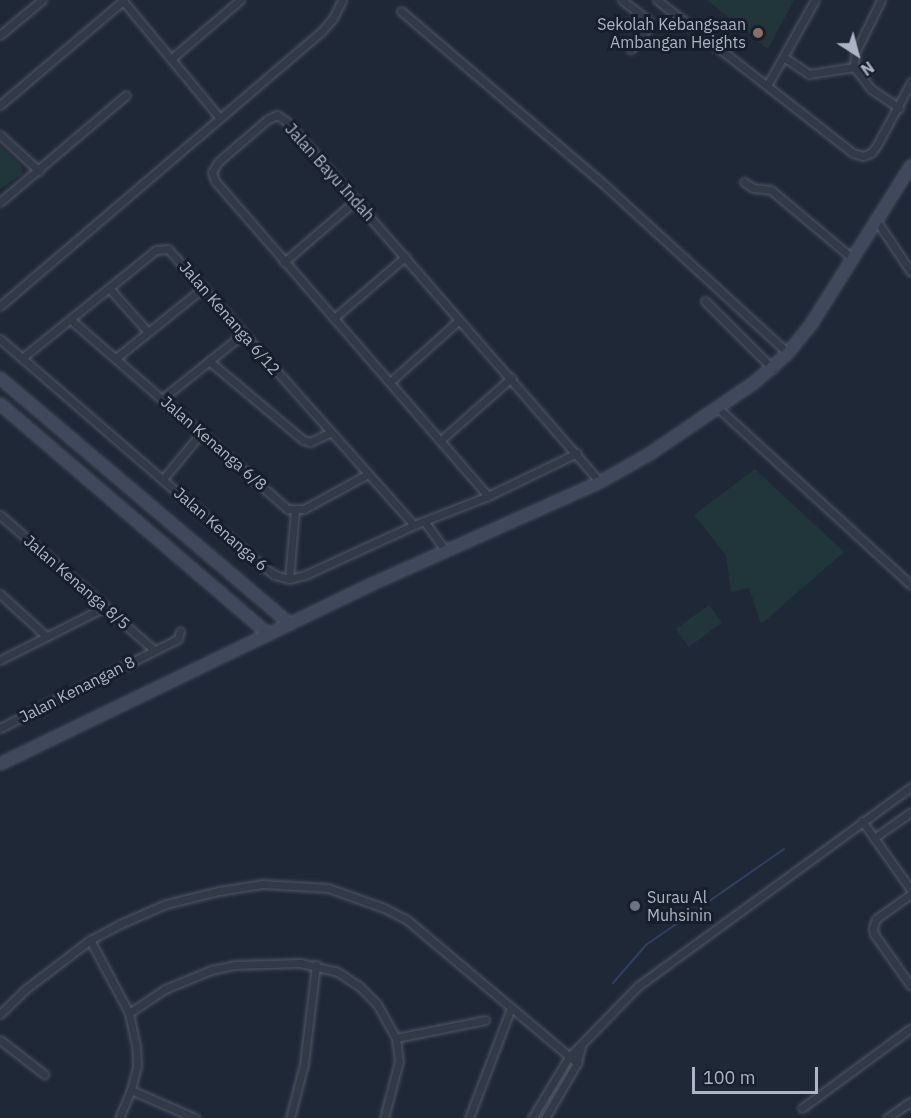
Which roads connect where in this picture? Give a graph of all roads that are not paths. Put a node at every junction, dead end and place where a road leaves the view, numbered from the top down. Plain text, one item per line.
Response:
1 (42, 0) edge
2 (240, 0) edge
3 (342, 0) edge
4 (622, 0) edge
5 (657, 0) edge
6 (814, 0) edge
7 (881, 0) edge
8 (123, 1) edge
9 (401, 11) dead end
10 (0, 35) edge
11 (631, 49) dead end
12 (785, 58) junction
13 (171, 59) junction
14 (854, 67) junction
15 (911, 82) edge
16 (768, 84) junction
17 (126, 94) dead end
18 (0, 105) edge
19 (899, 108) junction
20 (219, 117) junction
21 (0, 135) edge
22 (911, 166) edge
23 (39, 171) junction
24 (744, 182) dead end
25 (356, 200) junction
26 (0, 202) edge
27 (876, 220) junction
28 (405, 257) junction
29 (852, 258) junction
30 (284, 262) junction
31 (911, 272) edge
32 (109, 288) junction
33 (203, 288) junction
34 (705, 301) dead end
35 (0, 306) edge
36 (334, 318) junction
37 (71, 320) junction
38 (459, 320) junction
39 (148, 332) junction
40 (243, 334) junction
41 (0, 339) edge
42 (788, 354) junction
43 (22, 358) junction
44 (116, 358) junction
45 (209, 362) junction
46 (773, 369) junction
47 (0, 378) edge
48 (511, 378) junction
49 (390, 382) junction
50 (164, 398) junction
51 (0, 404) edge
52 (718, 408) junction
53 (331, 432) junction
54 (201, 433) junction
55 (441, 441) junction
56 (577, 453) junction
57 (368, 474) junction
58 (163, 479) junction
59 (600, 482) junction
60 (488, 496) junction
61 (295, 511) junction
62 (0, 515) edge
63 (424, 521) junction
64 (414, 525) junction
65 (445, 550) junction
66 (289, 579) junction
67 (911, 585) edge
68 (0, 594) edge
69 (105, 607) junction
70 (290, 624) junction
71 (180, 631) dead end
72 (268, 634) junction
73 (46, 636) junction
74 (154, 650) junction
75 (0, 660) edge
76 (0, 728) edge
77 (0, 764) edge
78 (911, 787) edge
79 (911, 812) edge
80 (862, 821) junction
81 (874, 838) junction
82 (911, 892) edge
83 (90, 940) junction
84 (316, 965) junction
85 (911, 986) edge
86 (511, 1008) junction
87 (129, 1013) junction
88 (0, 1014) edge
89 (485, 1020) dead end
90 (911, 1028) edge
91 (396, 1038) junction
92 (0, 1040) edge
93 (581, 1047) junction
94 (569, 1057) junction
95 (577, 1063) junction
96 (44, 1074) dead end
97 (131, 1090) junction
98 (911, 1101) edge
99 (802, 1108) dead end
100 (119, 1118) edge
101 (195, 1118) edge
102 (290, 1118) edge
103 (384, 1118) edge
104 (469, 1118) edge
105 (532, 1118) edge
106 (545, 1118) edge
107 (887, 1118) edge

1 - 10 street
2 - 13 street
3 - 20 street
4 - 11 street
5 - 16 street
6 - 12 street
7 - 14 street
8 - 13 street
8 - 18 street
9 - 42 street
12 - 14 street
12 - 16 street
13 - 20 street
14 - 19 street
15 - 19 street
16 - 19 street
17 - 23 street
20 - 35 street
21 - 23 street
22 - 27 main road
23 - 26 street
24 - 29 street
25 - 28 street, Jalan Bayu Indah
25 - 30 street
25 - 30 street, Jalan Bayu Indah
27 - 29 main road
27 - 31 street
28 - 36 street
28 - 38 street, Jalan Bayu Indah
29 - 42 main road
30 - 36 street, Jalan Bayu Indah
32 - 33 street, Jalan Kenanga 6/12
32 - 37 street, Jalan Kenanga 6/12
32 - 39 street
33 - 39 street
33 - 40 street, Jalan Kenanga 6/12
34 - 46 street
36 - 49 street, Jalan Bayu Indah
37 - 43 street, Jalan Kenanga 6/12
37 - 44 street, Jalan Kenanga 6/8
38 - 48 street, Jalan Bayu Indah
38 - 49 street
39 - 44 street
40 - 45 street
40 - 53 street, Jalan Kenanga 6/12
41 - 43 street, Jalan Kenanga 6
42 - 46 main road
43 - 58 street, Jalan Kenanga 6
44 - 50 street, Jalan Kenanga 6/8
45 - 50 street
45 - 53 street
46 - 52 main road
47 - 70 main road
48 - 55 street
48 - 56 street, Jalan Bayu Indah
49 - 55 street, Jalan Bayu Indah
50 - 54 street, Jalan Kenanga 6/8
51 - 72 main road
52 - 59 main road
52 - 67 street
53 - 57 street, Jalan Kenanga 6/12
54 - 58 street
54 - 61 street, Jalan Kenanga 6/8
55 - 60 street, Jalan Bayu Indah
56 - 59 street, Jalan Bayu Indah
56 - 60 street, Jalan Kenanga 6
57 - 61 street
57 - 64 street, Jalan Kenanga 6/12
58 - 66 street, Jalan Kenanga 6
59 - 65 main road
60 - 63 street, Jalan Kenanga 6
61 - 66 street
62 - 69 street, Jalan Kenanga 8/5
63 - 64 street, Jalan Kenanga 6
63 - 65 street
64 - 66 street, Jalan Kenanga 6
65 - 70 main road
68 - 73 street
69 - 73 street
69 - 74 street, Jalan Kenanga 8/5
70 - 72 main road
71 - 74 street, Jalan Kenangan 8
72 - 77 main road
73 - 75 street
74 - 76 street, Jalan Kenangan 8
78 - 80 street
79 - 81 street
80 - 81 street
80 - 93 street
81 - 82 street
82 - 85 street
83 - 86 street
83 - 87 street
83 - 88 street
84 - 87 street
84 - 91 street
84 - 102 street
86 - 94 street
86 - 104 street
87 - 97 street
89 - 91 street
90 - 99 street
91 - 103 street
92 - 96 street
93 - 94 street
93 - 95 street
94 - 95 street
94 - 105 street
95 - 106 street
97 - 100 street
97 - 101 street
98 - 107 street

